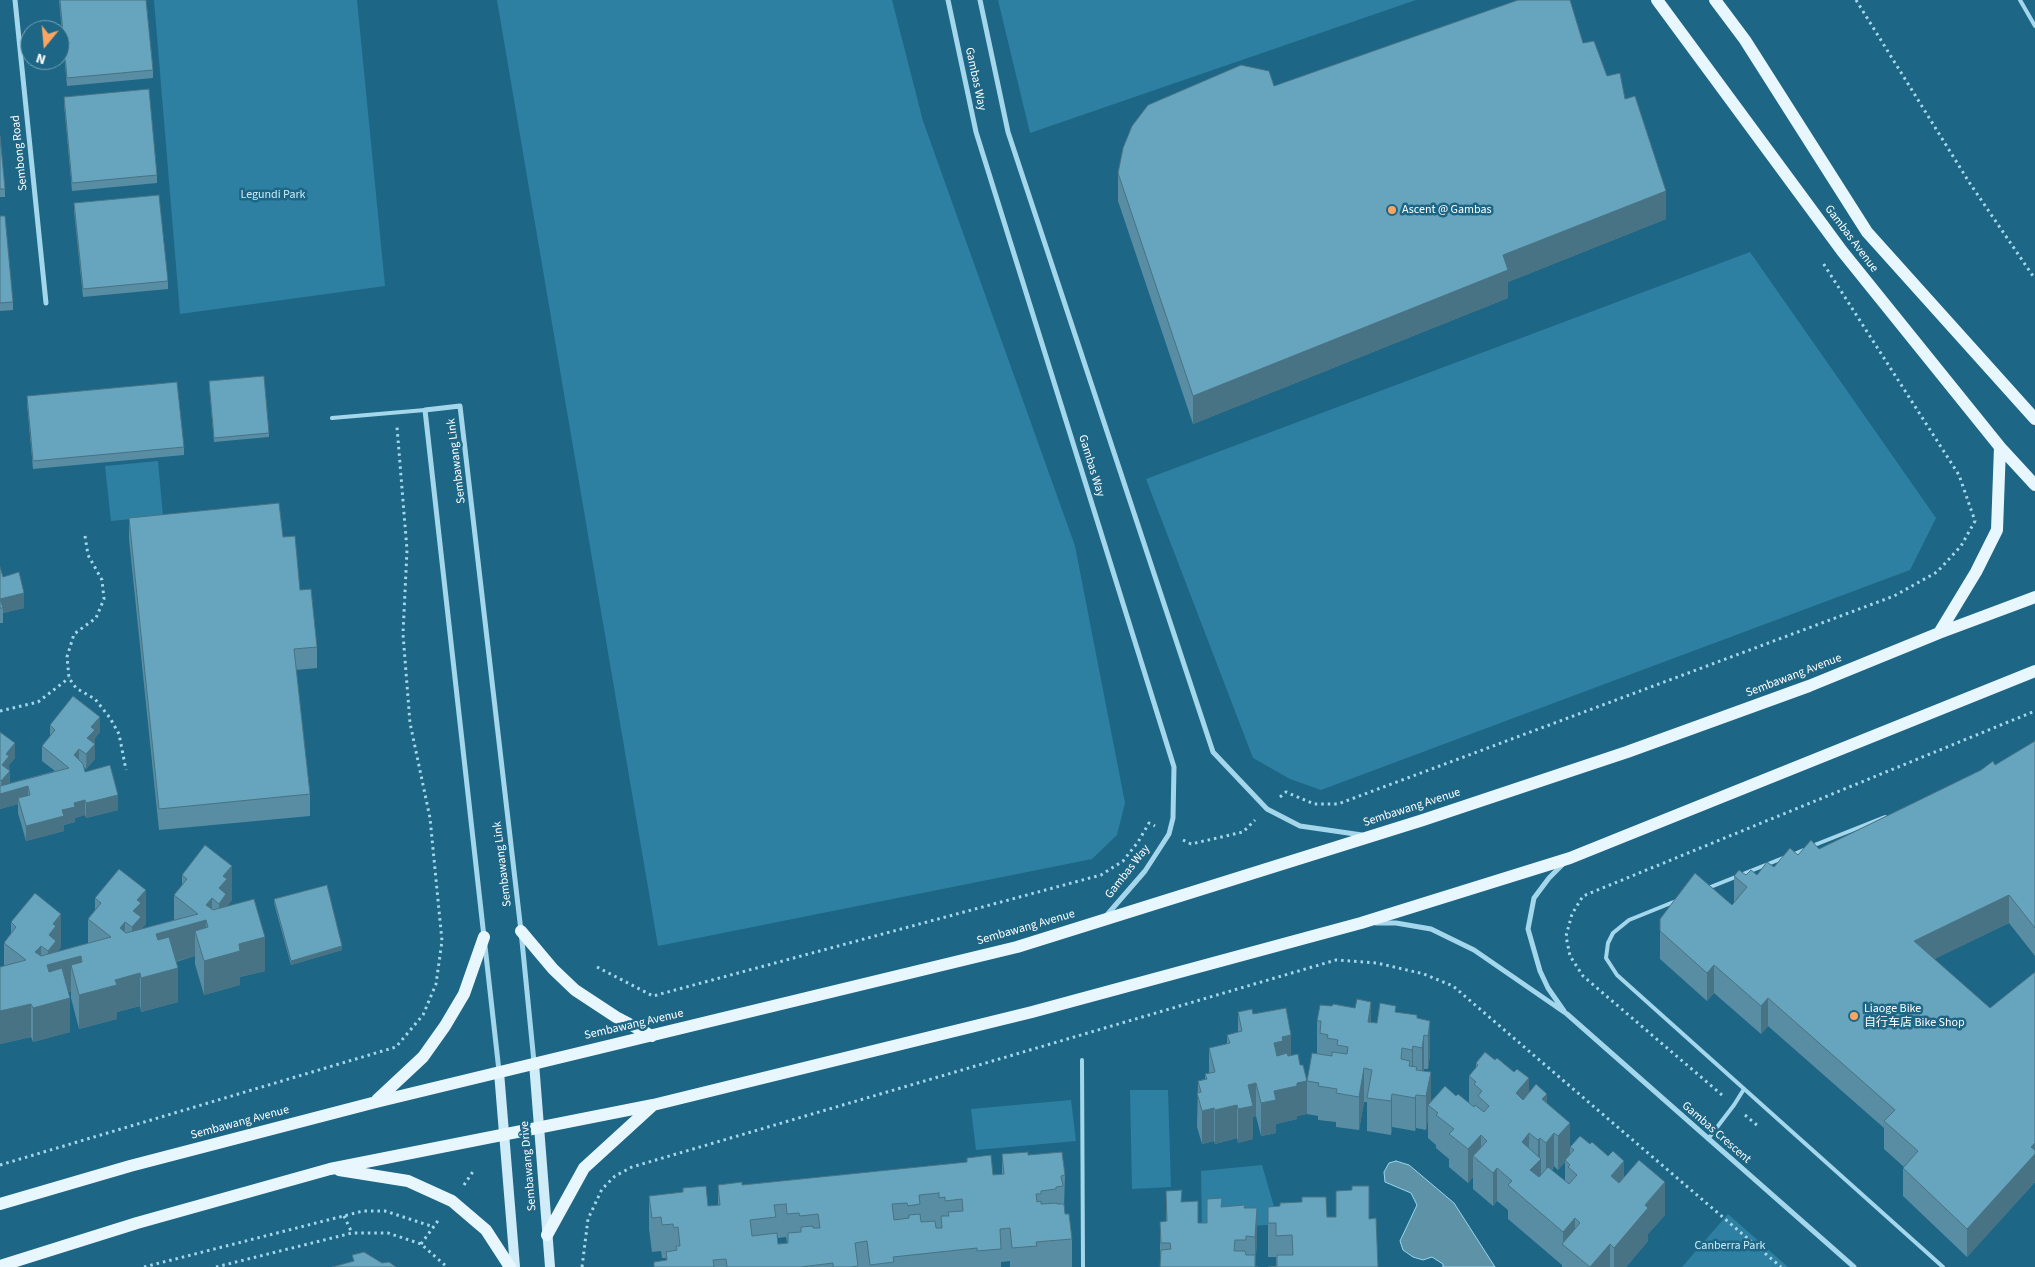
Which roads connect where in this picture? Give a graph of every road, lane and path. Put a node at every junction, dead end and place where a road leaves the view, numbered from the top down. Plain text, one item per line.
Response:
1 (15, 0) edge
2 (948, 0) edge
3 (980, 0) edge
4 (1657, 0) edge
5 (1715, 0) edge
6 (1856, 0) edge
7 (2020, 0) edge
8 (2035, 26) edge
9 (2035, 279) edge
10 (46, 303) dead end
11 (425, 410) junction
12 (395, 412) junction
13 (332, 418) dead end
14 (2035, 419) edge
15 (2000, 447) junction
16 (2035, 484) edge
17 (1974, 521) dead end
18 (84, 536) dead end
19 (2035, 597) edge
20 (1939, 632) junction
21 (2032, 674) edge
22 (69, 678) junction
23 (0, 711) edge
24 (2035, 711) edge
25 (126, 770) dead end
26 (1267, 810) junction
27 (1895, 814) edge
28 (1169, 834) junction
29 (1370, 836) junction
30 (1570, 858) junction
31 (1702, 891) edge
32 (1684, 898) edge
33 (1102, 920) junction
34 (1361, 923) junction
35 (521, 932) junction
36 (1566, 936) dead end
37 (484, 937) junction
38 (597, 968) dead end
39 (1567, 1014) junction
40 (652, 1036) junction
41 (1082, 1060) dead end
42 (534, 1063) junction
43 (499, 1072) junction
44 (1744, 1089) junction
45 (376, 1102) junction
46 (653, 1104) junction
47 (538, 1129) junction
48 (504, 1135) junction
49 (1708, 1139) junction
50 (0, 1165) edge
51 (330, 1169) junction
52 (0, 1204) edge
53 (344, 1216) junction
54 (434, 1227) dead end
55 (352, 1233) junction
56 (547, 1235) junction
57 (0, 1266) edge
58 (144, 1267) edge
59 (216, 1267) edge
60 (447, 1267) edge
61 (510, 1267) edge
62 (515, 1267) edge
63 (550, 1267) edge
64 (582, 1267) edge
65 (1083, 1267) edge
66 (1781, 1267) edge
67 (1854, 1267) edge
68 (1943, 1267) edge

1 - 10 street, Sembong Road
2 - 28 street, Gambas Way
3 - 26 street, Gambas Way
4 - 15 main road, Gambas Avenue
5 - 14 main road, Gambas Avenue
6 - 9 path
7 - 8 lane
11 - 12 lane
11 - 35 street, Sembawang Link
11 - 37 street, Sembawang Link
12 - 13 lane
12 - 50 path
15 - 16 main road, Gambas Avenue
15 - 20 main road
17 - 26 path
18 - 22 path
19 - 20 main road, Sembawang Avenue
20 - 29 main road, Sembawang Avenue
21 - 30 main road
22 - 23 path
22 - 25 path
24 - 36 path
26 - 28 path
26 - 29 street, Gambas Way
27 - 31 lane
28 - 33 street, Gambas Way
28 - 38 path
29 - 33 main road, Sembawang Avenue
30 - 34 main road
30 - 39 street, Gambas Crescent
32 - 44 lane
33 - 40 main road, Sembawang Avenue
34 - 39 street, Gambas Crescent
34 - 46 main road
35 - 40 main road
35 - 42 street, Sembawang Link
37 - 43 street, Sembawang Link
37 - 45 main road
39 - 49 street, Gambas Crescent
40 - 42 main road, Sembawang Avenue
41 - 65 lane
42 - 43 main road, Sembawang Avenue
42 - 47 main road, Sembawang Drive
43 - 45 main road, Sembawang Avenue
43 - 48 main road, Sembawang Drive
44 - 49 lane
44 - 68 lane
45 - 52 main road, Sembawang Avenue
46 - 47 main road
46 - 56 main road
47 - 48 main road
47 - 56 main road, Sembawang Drive
48 - 51 main road
48 - 62 main road, Sembawang Drive
49 - 67 street, Gambas Crescent
51 - 57 main road
51 - 61 main road
53 - 54 path
53 - 55 path
53 - 58 path
55 - 59 path
55 - 60 path
56 - 63 main road, Sembawang Drive
64 - 66 path

